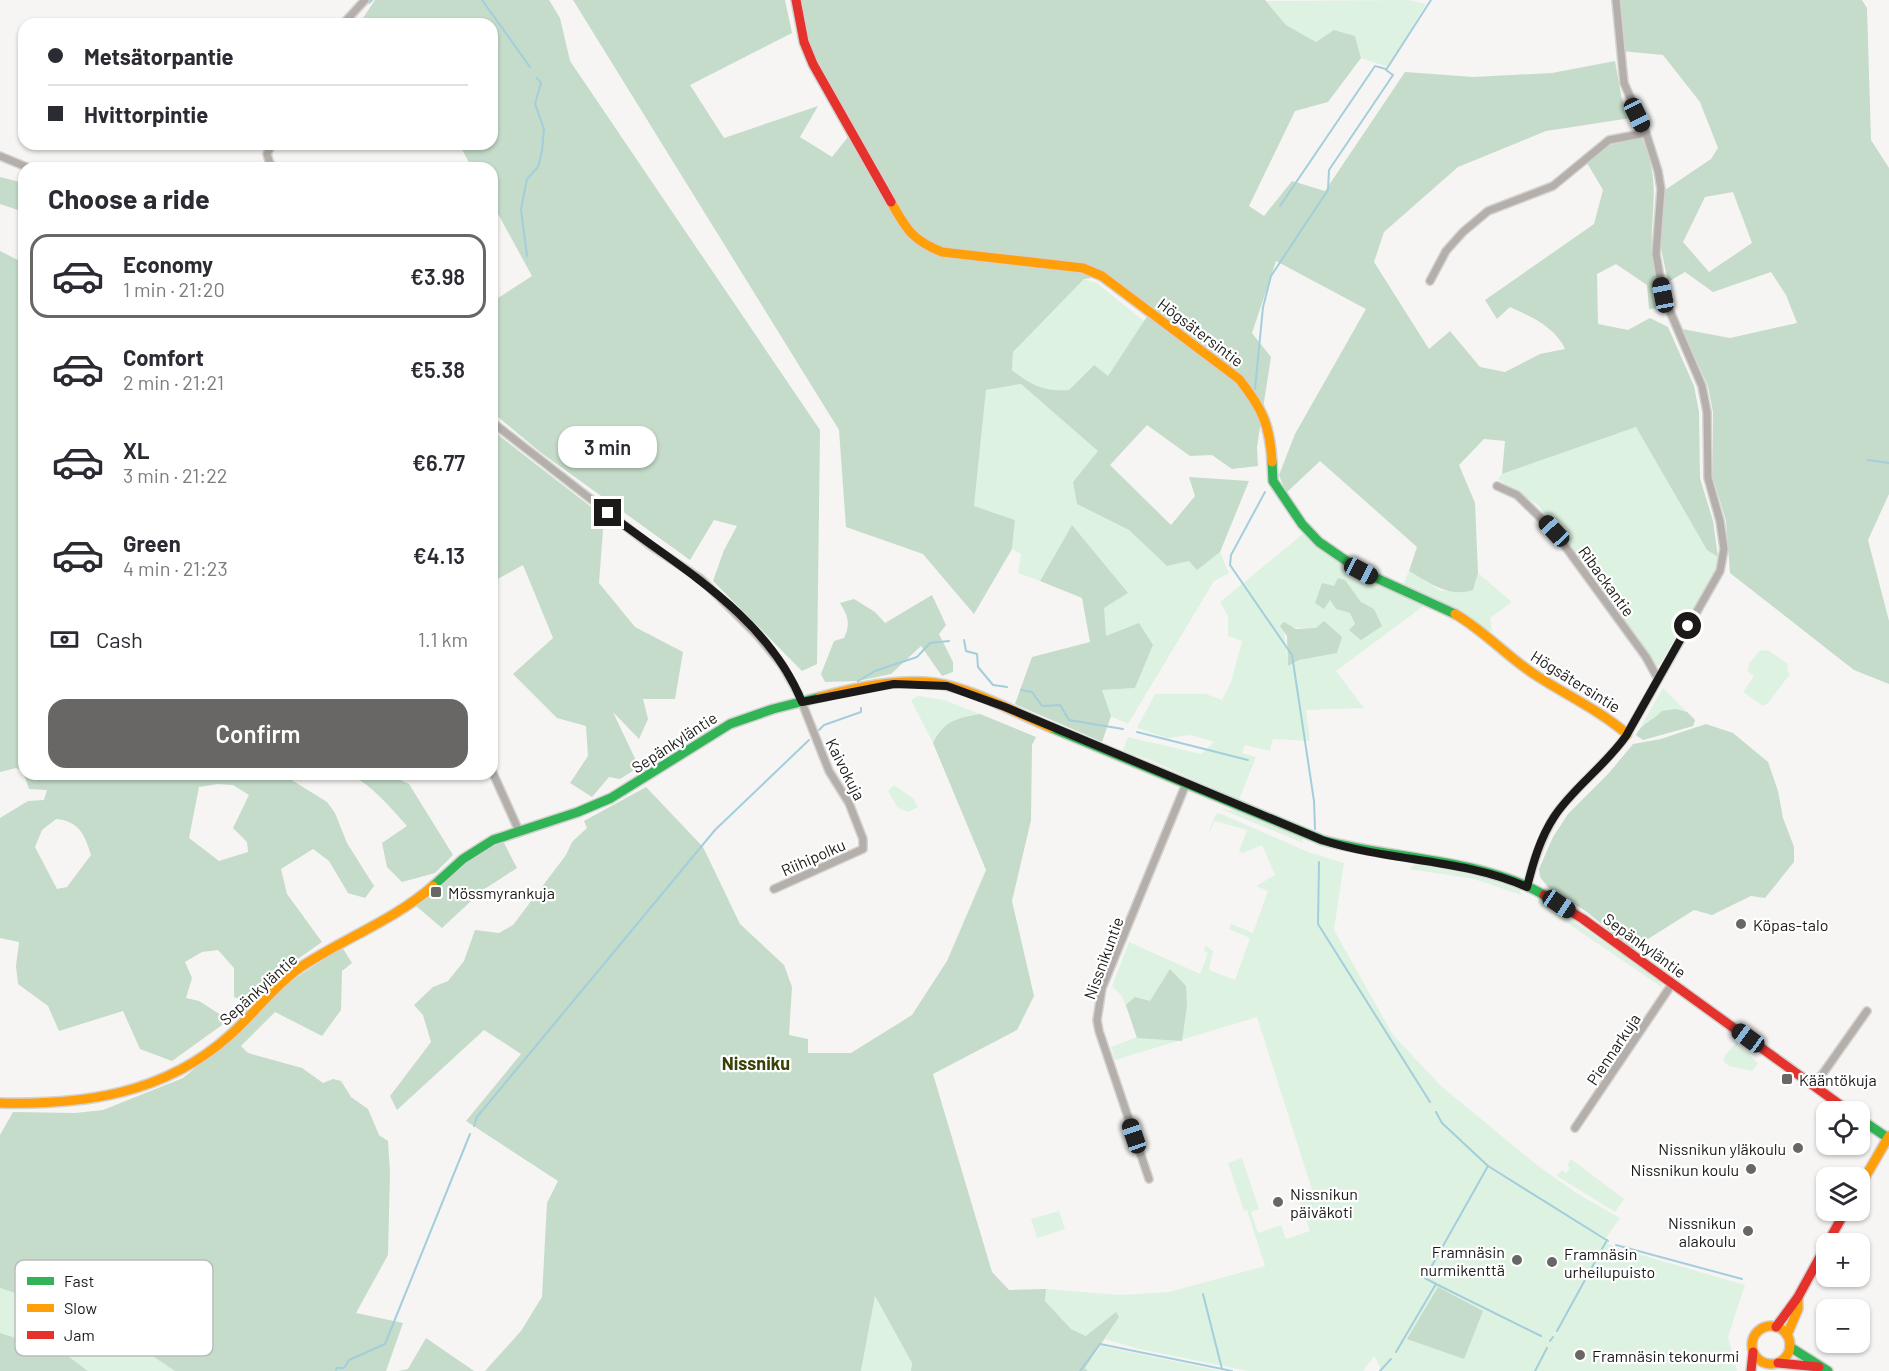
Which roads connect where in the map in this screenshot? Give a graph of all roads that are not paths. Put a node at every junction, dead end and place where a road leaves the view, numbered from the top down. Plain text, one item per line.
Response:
1 (365, 0) edge
2 (796, 0) edge
3 (1616, 0) edge
4 (348, 18) edge
5 (1646, 133) junction
6 (0, 156) edge
7 (18, 163) edge
8 (1430, 281) dead end
9 (498, 428) edge
10 (1497, 486) dead end
11 (1658, 679) junction
12 (802, 702) junction
13 (1627, 734) junction
14 (496, 780) edge
15 (1186, 784) junction
16 (519, 831) junction
17 (863, 849) joint
18 (1527, 887) junction
19 (774, 889) dead end
20 (1672, 984) junction
21 (1867, 1011) dead end
22 (1814, 1086) junction
23 (1835, 1101) edge
24 (0, 1103) edge
25 (1870, 1126) edge
26 (1575, 1128) dead end
27 (1889, 1138) edge
28 (1870, 1169) edge
29 (1149, 1179) dead end
30 (1816, 1264) edge
31 (1798, 1297) junction
32 (1776, 1327) junction
33 (1787, 1335) junction
34 (1790, 1347) junction
35 (1753, 1352) junction
36 (1770, 1366) edge
37 (1823, 1369) edge
38 (1751, 1371) edge

1 - 4 street
2 - 13 street, Högsätersintie
3 - 5 street
5 - 8 street
5 - 11 street
6 - 7 street
9 - 12 street, Kaivokuja
10 - 11 street, Ribackantie
11 - 13 street
12 - 15 street, Sepänkyläntie
12 - 16 street, Sepänkyläntie
12 - 17 street, Kaivokuja
13 - 18 street
14 - 16 street
15 - 18 street, Sepänkyläntie
15 - 29 street, Nissnikuntie
16 - 24 street, Sepänkyläntie
17 - 19 street, Riihipolku
18 - 20 street, Sepänkyläntie
20 - 22 street, Sepänkyläntie
20 - 26 street, Piennarkuja
21 - 22 street
22 - 23 street, Sepänkyläntie
25 - 27 street
27 - 28 street
30 - 31 street
31 - 32 street
31 - 33 street
32 - 33 street
32 - 35 street
33 - 34 street
34 - 36 street
34 - 37 street
35 - 36 street
35 - 38 street
36 - 37 street

